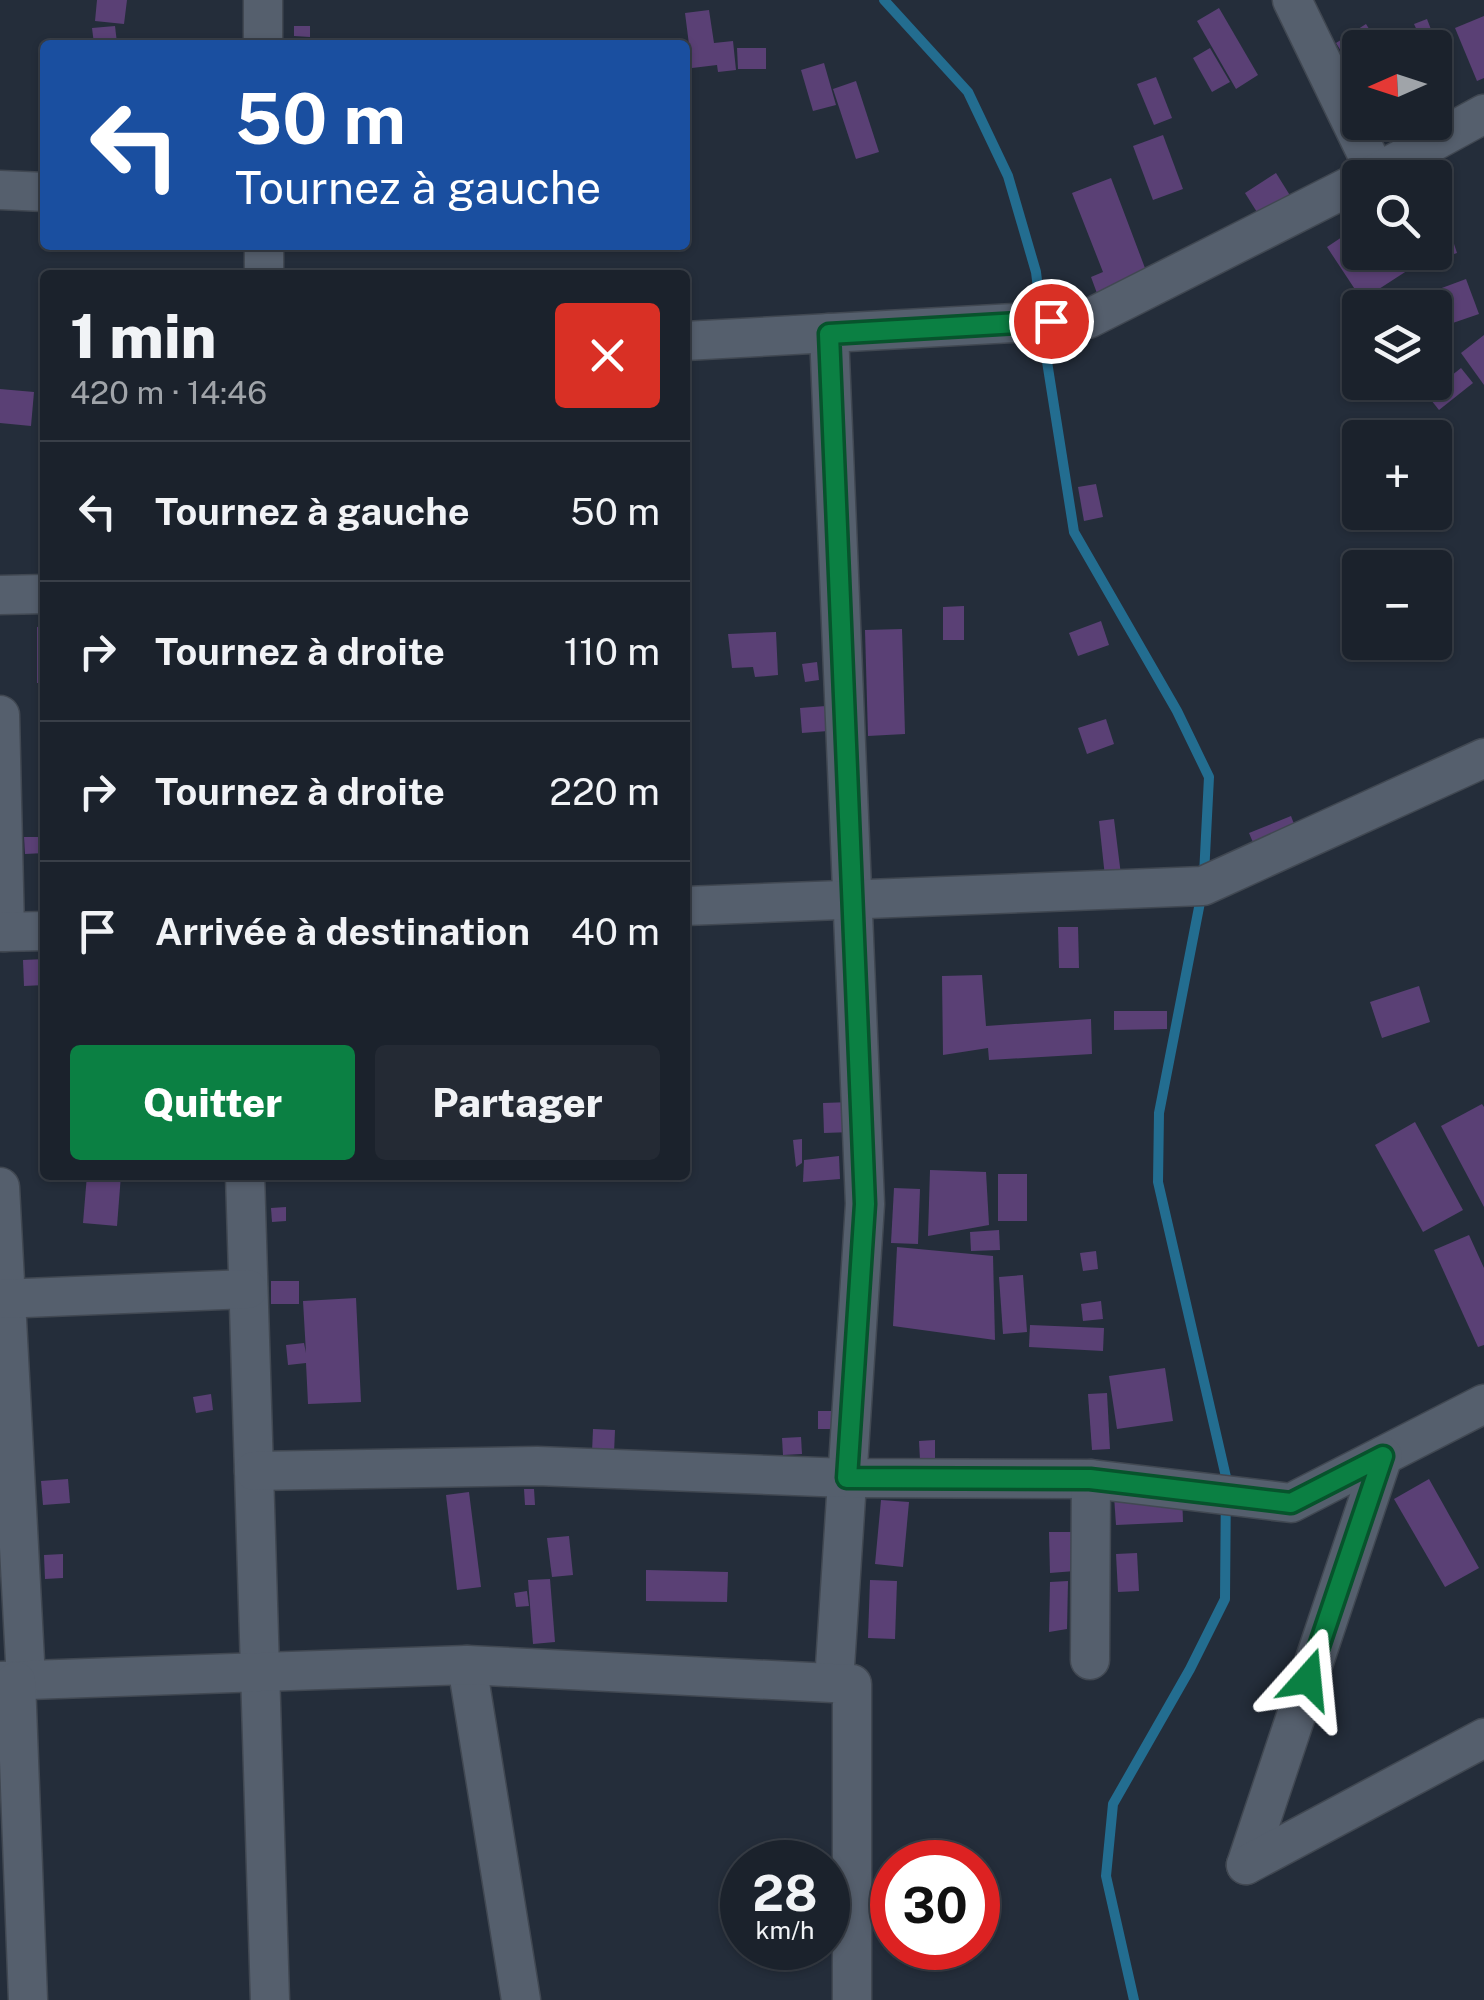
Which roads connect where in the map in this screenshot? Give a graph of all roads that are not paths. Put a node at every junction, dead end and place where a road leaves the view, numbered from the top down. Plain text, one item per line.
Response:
1 (263, 0) edge
2 (1292, 0) edge
3 (263, 40) edge
4 (1484, 114) edge
5 (1361, 160) edge
6 (1399, 160) edge
7 (0, 190) edge
8 (1342, 190) edge
9 (40, 192) edge
10 (829, 334) junction
11 (690, 341) edge
12 (40, 594) edge
13 (0, 595) edge
14 (0, 715) edge
15 (1484, 758) edge
16 (852, 900) junction
17 (690, 906) edge
18 (40, 930) edge
19 (2, 932) edge
20 (245, 1180) edge
21 (0, 1187) edge
22 (248, 1290) junction
23 (3, 1299) edge
24 (1484, 1404) edge
25 (1383, 1456) junction
26 (254, 1471) junction
27 (847, 1478) junction
28 (1090, 1479) junction
29 (1090, 1660) dead end
30 (467, 1665) junction
31 (260, 1670) junction
32 (14, 1681) edge
33 (834, 1682) junction
34 (1484, 1738) edge
35 (28, 2000) edge
36 (270, 2000) edge
37 (521, 2000) edge
38 (852, 2000) edge

1 - 3 street
2 - 5 street
4 - 6 street
7 - 9 street
8 - 10 street
10 - 11 street
10 - 16 street
12 - 13 street
14 - 19 street
15 - 16 street
16 - 17 street
16 - 27 street
18 - 19 street
20 - 22 street
21 - 23 street
22 - 23 street
22 - 26 street
23 - 32 street
24 - 25 street
25 - 28 street
25 - 34 street
26 - 27 street
26 - 31 street
27 - 28 street
27 - 33 street
28 - 29 street
30 - 31 street
30 - 33 street
30 - 37 street
31 - 32 street
31 - 36 street
32 - 35 street
33 - 38 street

